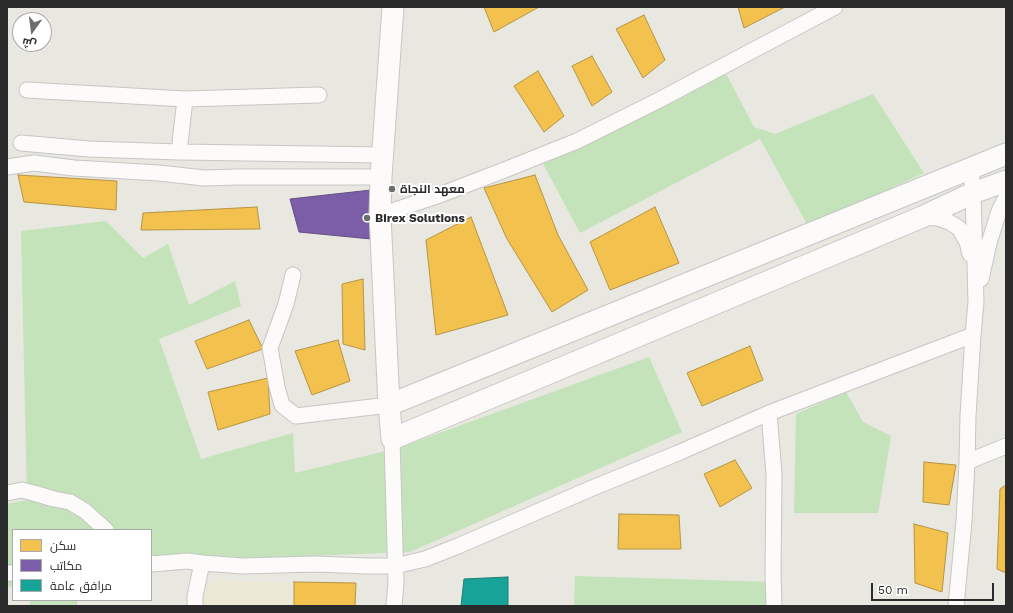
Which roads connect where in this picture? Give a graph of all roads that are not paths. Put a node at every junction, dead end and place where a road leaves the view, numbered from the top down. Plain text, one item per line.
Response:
1 (393, 7) edge
2 (835, 7) edge
3 (27, 90) dead end
4 (319, 95) dead end
5 (185, 99) junction
6 (21, 142) dead end
7 (179, 152) junction
8 (1006, 154) edge
9 (383, 155) junction
10 (7, 167) edge
11 (971, 168) junction
12 (382, 177) junction
13 (1006, 181) edge
14 (973, 193) junction
15 (1006, 197) edge
16 (380, 215) junction
17 (922, 217) junction
18 (293, 275) dead end
19 (976, 302) junction
20 (973, 336) junction
21 (389, 405) junction
22 (769, 413) junction
23 (392, 439) junction
24 (1006, 446) edge
25 (967, 462) junction
26 (7, 493) edge
27 (105, 529) edge
28 (202, 563) junction
29 (152, 564) edge
30 (395, 566) junction
31 (195, 606) edge
32 (394, 606) edge
33 (774, 606) edge
34 (956, 606) edge

1 - 9 street
2 - 16 street
3 - 5 street
4 - 5 street
5 - 7 street
6 - 7 street
7 - 9 street
8 - 11 street
9 - 12 street
10 - 12 street
11 - 14 street
11 - 21 street
12 - 16 street
13 - 14 street
14 - 17 street
14 - 19 street
15 - 19 street
16 - 21 street
17 - 19 street
17 - 23 street
18 - 21 street
19 - 20 street
20 - 22 street
20 - 25 street
21 - 23 street
22 - 30 street
22 - 33 street
23 - 30 street
24 - 25 street
25 - 34 street
26 - 27 street
28 - 29 street
28 - 30 street
28 - 31 street
30 - 32 street

